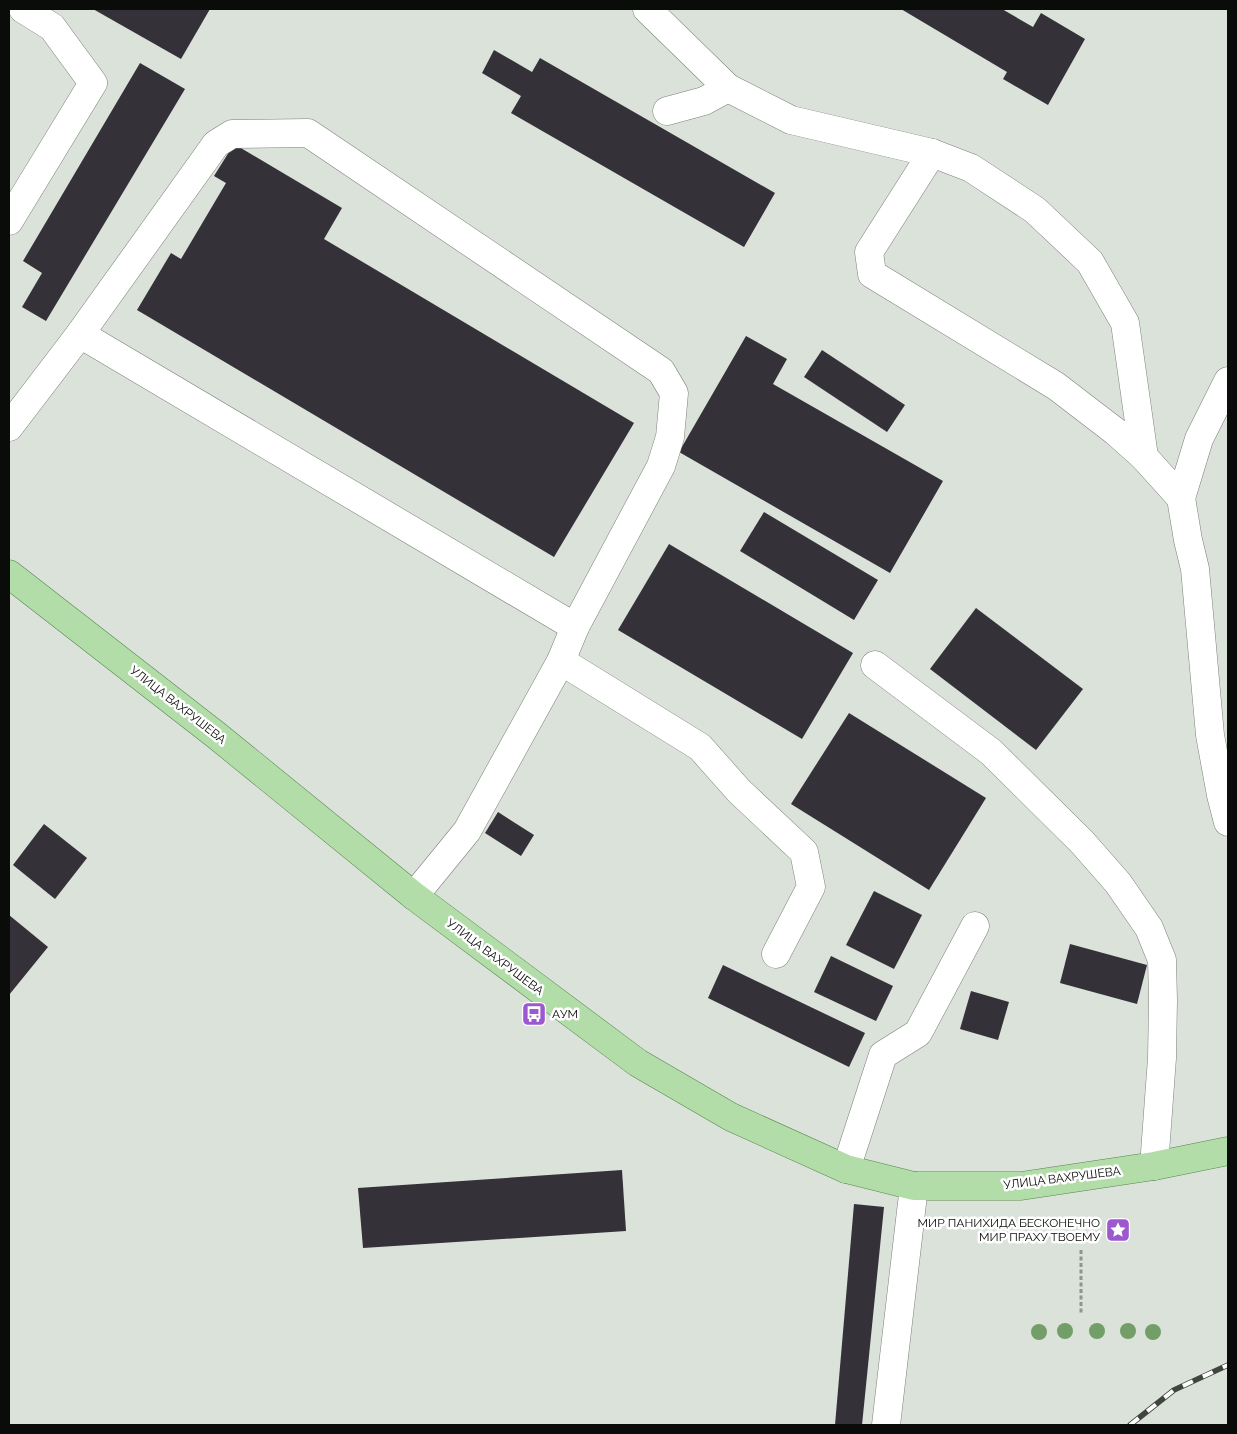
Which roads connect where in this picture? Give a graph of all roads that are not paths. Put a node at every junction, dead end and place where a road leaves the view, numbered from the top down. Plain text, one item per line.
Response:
1 (23, 9) edge
2 (646, 9) edge
3 (728, 88) junction
4 (667, 111) dead end
5 (932, 152) junction
6 (9, 221) edge
7 (80, 334) junction
8 (1228, 381) edge
9 (9, 427) edge
10 (1144, 457) junction
11 (1180, 498) junction
12 (9, 574) edge
13 (575, 627) junction
14 (561, 661) junction
15 (875, 665) dead end
16 (1228, 822) edge
17 (414, 896) junction
18 (974, 926) dead end
19 (776, 954) dead end
20 (1228, 1151) edge
21 (1154, 1166) junction
22 (846, 1169) junction
23 (914, 1186) junction
24 (886, 1425) edge

1 - 6 lane
2 - 3 lane
3 - 4 lane
3 - 5 lane
5 - 10 lane
5 - 10 lane
7 - 9 lane
7 - 13 lane
7 - 13 lane
8 - 11 lane
10 - 11 lane
11 - 16 lane
12 - 17 main road, УЛИЦА ВАХРУШЕВА
13 - 14 lane
14 - 17 lane
14 - 19 lane
15 - 21 lane
17 - 22 main road, УЛИЦА ВАХРУШЕВА
18 - 22 lane
20 - 21 main road, УЛИЦА ВАХРУШЕВА
21 - 23 main road, УЛИЦА ВАХРУШЕВА
22 - 23 main road, УЛИЦА ВАХРУШЕВА
23 - 24 lane

